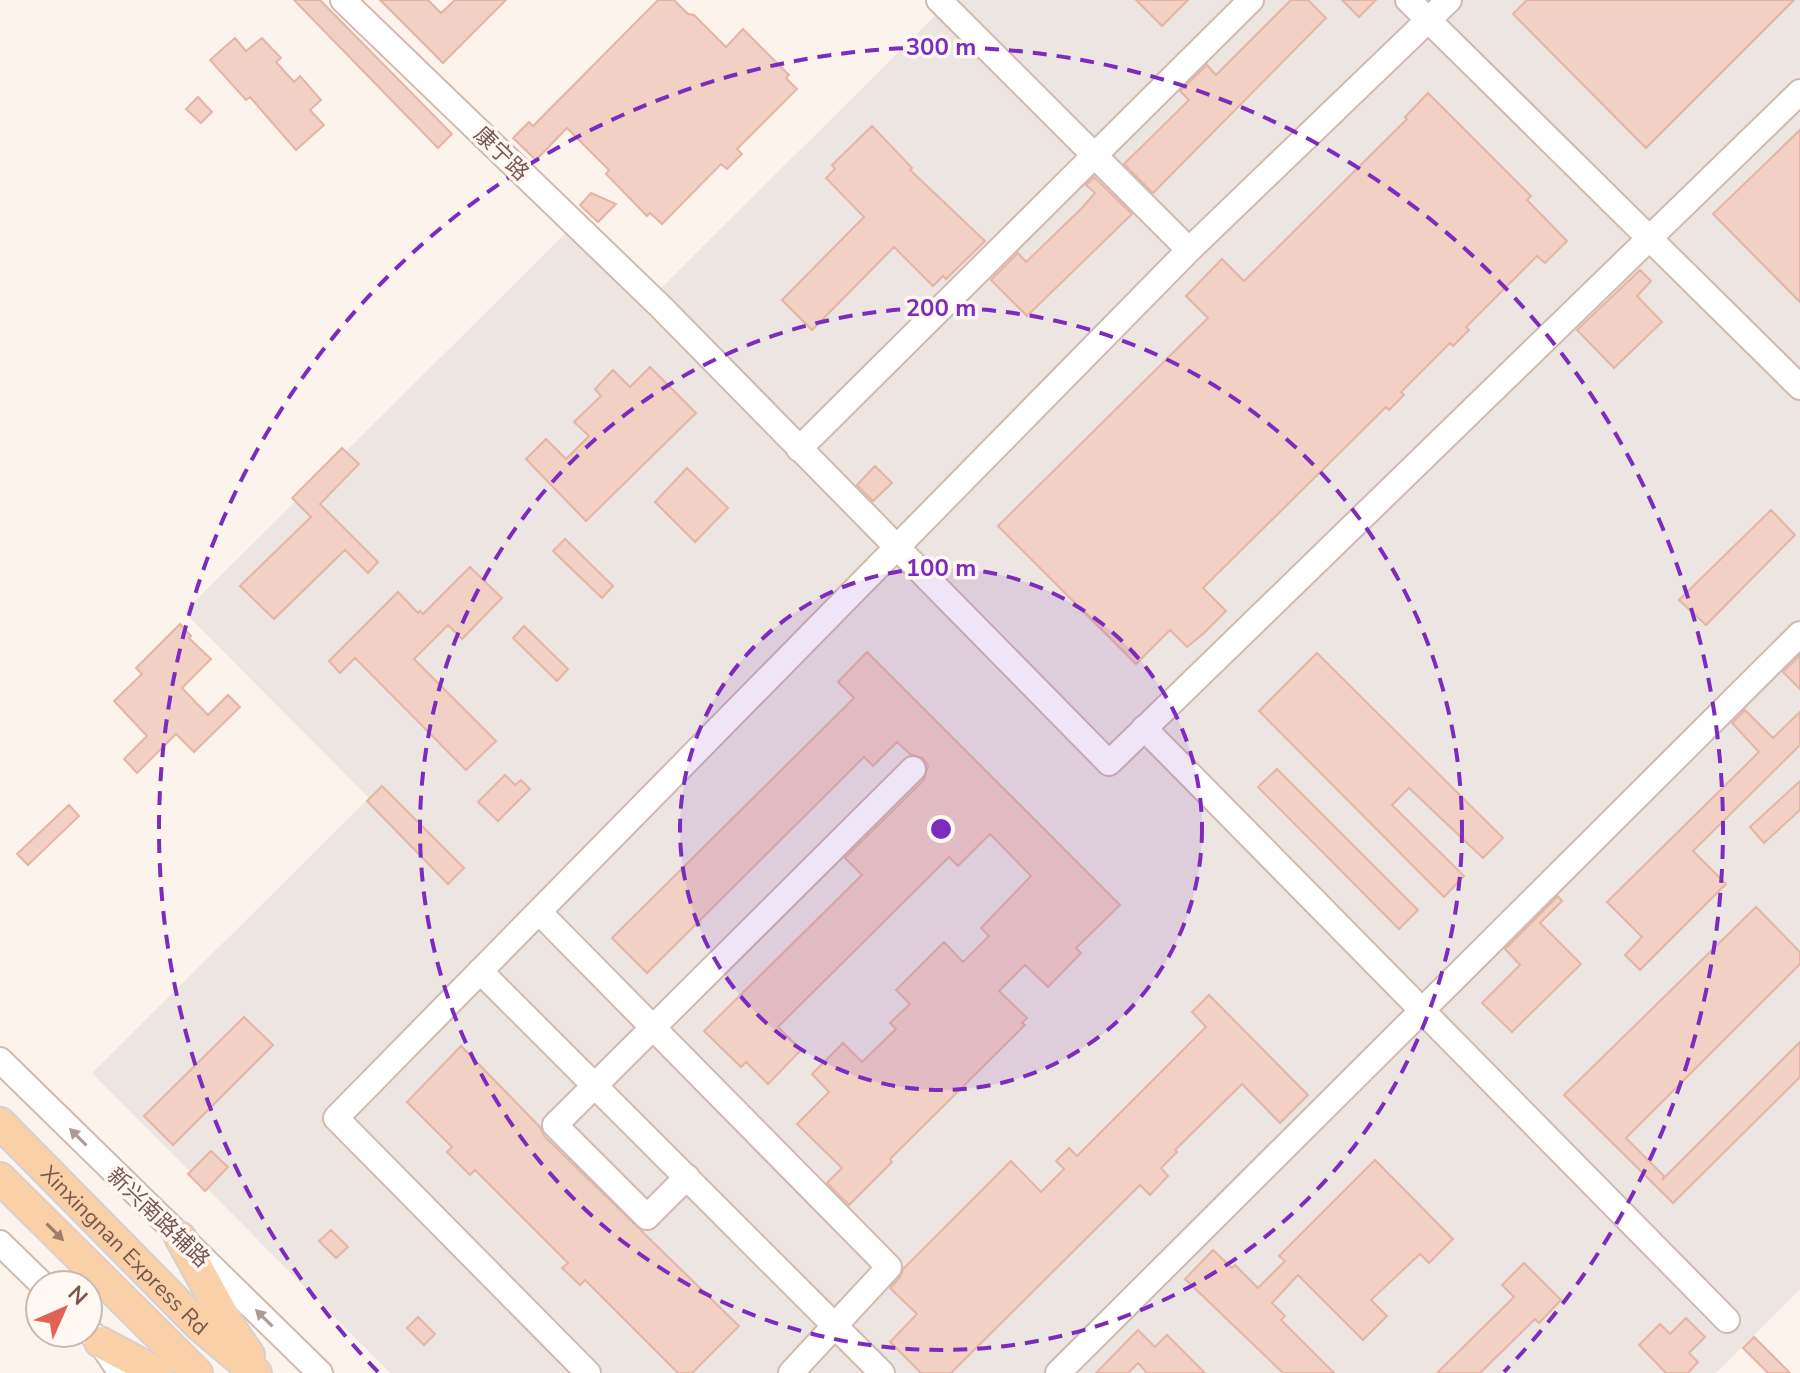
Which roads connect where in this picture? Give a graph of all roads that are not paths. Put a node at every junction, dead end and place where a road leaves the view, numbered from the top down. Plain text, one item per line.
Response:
1 (343, 0) edge
2 (939, 0) edge
3 (1251, 0) edge
4 (1408, 0) edge
5 (1449, 0) edge
6 (1428, 20) junction
7 (1800, 92) edge
8 (1094, 155) junction
9 (1651, 238) junction
10 (1189, 250) junction
11 (1800, 387) edge
12 (799, 449) junction
13 (897, 548) junction
14 (1800, 634) edge
15 (1144, 728) junction
16 (913, 769) dead end
17 (539, 912) junction
18 (480, 971) junction
19 (1422, 1011) junction
20 (653, 1027) junction
21 (0, 1060) edge
22 (594, 1085) junction
23 (0, 1123) edge
24 (687, 1177) junction
25 (0, 1178) edge
26 (180, 1237) junction
27 (0, 1243) edge
28 (27, 1269) edge
29 (1727, 1320) dead end
30 (835, 1326) junction
31 (104, 1342) edge
32 (103, 1349) edge
33 (121, 1373) edge
34 (158, 1373) edge
35 (197, 1373) edge
36 (258, 1373) edge
37 (320, 1373) edge
38 (588, 1373) edge
39 (791, 1373) edge
40 (882, 1373) edge
41 (1058, 1373) edge

1 - 12 street, 康宁路
2 - 8 street
3 - 8 street
4 - 6 street
5 - 6 street
6 - 9 street
6 - 10 street
7 - 9 street
8 - 10 street
8 - 12 street
9 - 11 street
9 - 15 street
10 - 13 street
12 - 13 street, 康宁路
13 - 15 street, 康宁路
13 - 17 street
14 - 19 street
15 - 19 street
16 - 20 street
17 - 18 street
17 - 20 street
18 - 22 street
18 - 38 street
19 - 29 street
19 - 41 street
20 - 22 street
20 - 30 street
26 -> 21 street, 新兴南路辅路
22 - 24 street
22 - 24 street
23 - 36 main road, Xinxingnan Express Rd
24 - 30 street
25 -> 35 main road, Xinxingnan Express Rd
26 - 36 main road
37 -> 26 street, 新兴南路辅路
27 - 28 street
30 - 39 street
30 - 40 street
31 - 34 main road
32 - 33 street

